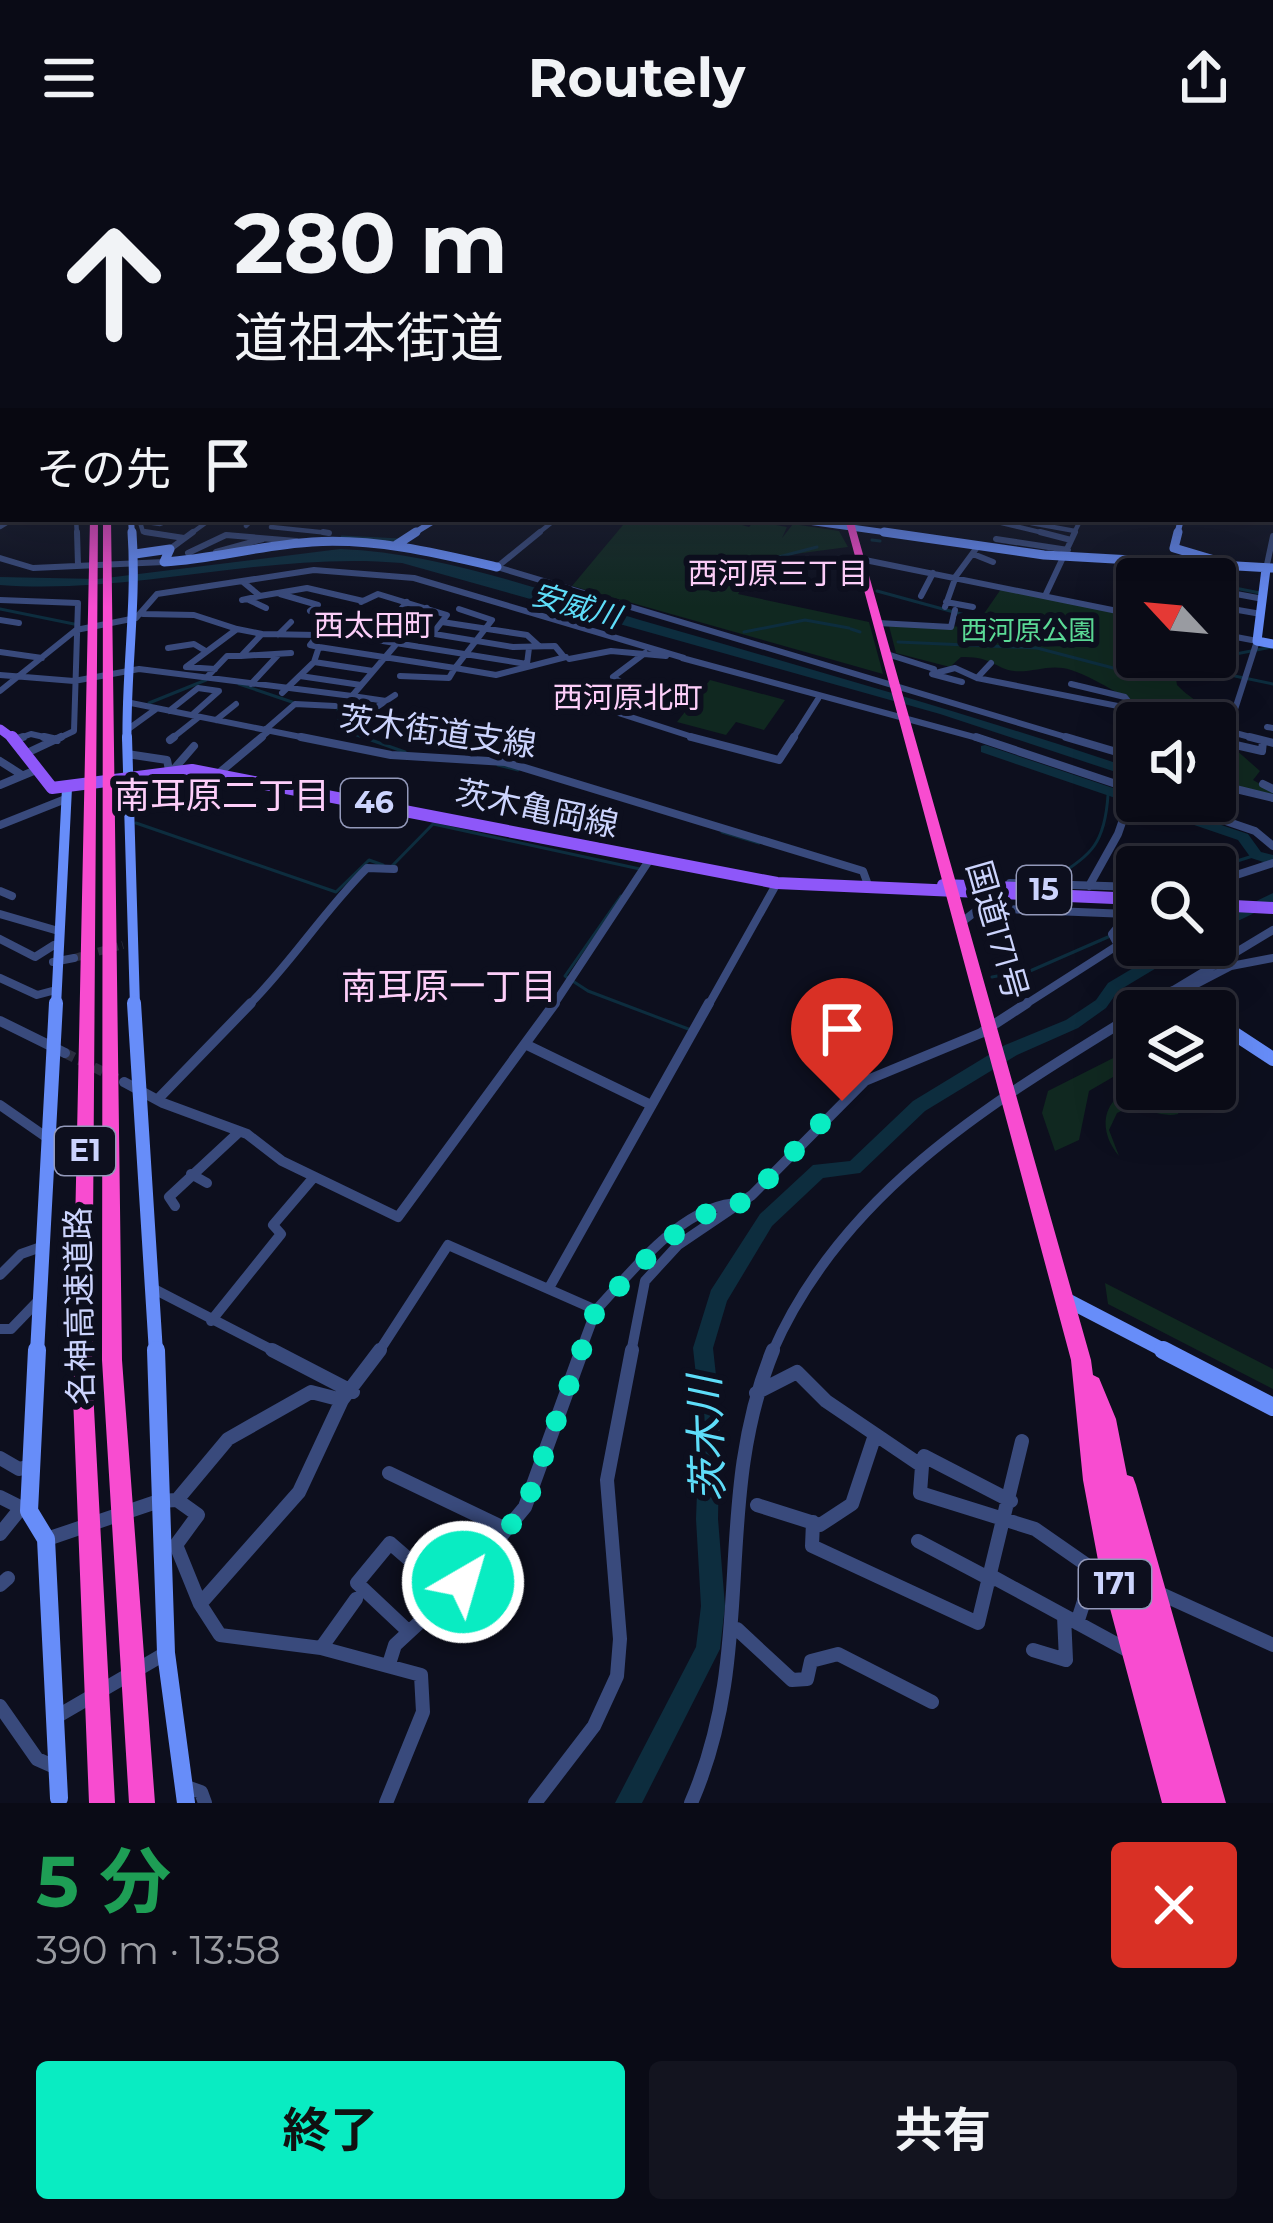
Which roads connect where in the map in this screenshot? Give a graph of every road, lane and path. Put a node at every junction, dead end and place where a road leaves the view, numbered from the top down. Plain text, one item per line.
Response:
1 (76, 522) edge
2 (94, 522) edge
3 (106, 522) edge
4 (136, 522) edge
5 (137, 522) edge
6 (207, 522) edge
7 (284, 522) edge
8 (322, 522) edge
9 (432, 522) edge
10 (552, 522) edge
11 (1080, 522) edge
12 (1181, 522) edge
13 (1006, 523) edge
14 (1057, 523) edge
15 (850, 524) edge
16 (1030, 524) edge
17 (298, 525) dead end
18 (318, 527) junction
19 (275, 528) junction
20 (1074, 534) junction
21 (1090, 536) dead end
22 (331, 537) junction
23 (184, 538) junction
24 (271, 538) junction
25 (995, 538) dead end
26 (301, 543) junction
27 (1272, 544) edge
28 (395, 545) junction
29 (170, 549) junction
30 (976, 550) junction
31 (1067, 554) junction
32 (100, 555) junction
33 (135, 556) junction
34 (204, 557) junction
35 (0, 558) edge
36 (860, 560) junction
37 (997, 561) dead end
38 (164, 562) junction
39 (78, 565) junction
40 (496, 567) junction
41 (1238, 568) junction
42 (1269, 568) edge
43 (933, 573) junction
44 (956, 576) junction
45 (238, 582) junction
46 (250, 584) junction
47 (307, 588) junction
48 (280, 593) junction
49 (1236, 594) edge
50 (260, 596) junction
51 (478, 596) junction
52 (921, 596) dead end
53 (1045, 596) junction
54 (54, 599) junction
55 (1264, 599) junction
56 (0, 600) edge
57 (407, 602) junction
58 (14, 604) dead end
59 (973, 607) dead end
60 (266, 608) dead end
61 (427, 608) junction
62 (459, 609) junction
63 (956, 610) dead end
64 (1236, 610) edge
65 (1116, 611) edge
66 (138, 612) junction
67 (1261, 614) junction
68 (332, 617) junction
69 (444, 618) junction
70 (0, 620) edge
71 (20, 623) dead end
72 (279, 623) dead end
73 (878, 623) junction
74 (387, 626) junction
75 (487, 627) junction
76 (237, 628) junction
77 (76, 630) junction
78 (408, 630) junction
79 (318, 633) junction
80 (434, 633) junction
81 (262, 634) junction
82 (278, 635) junction
83 (289, 636) junction
84 (1236, 637) edge
85 (477, 640) junction
86 (1258, 641) junction
87 (567, 642) dead end
88 (397, 643) junction
89 (1273, 644) edge
90 (57, 646) junction
91 (555, 646) junction
92 (319, 647) junction
93 (76, 648) junction
94 (529, 648) junction
95 (540, 648) junction
96 (606, 648) dead end
97 (175, 650) dead end
98 (204, 650) junction
99 (0, 652) edge
100 (292, 653) dead end
101 (466, 653) junction
102 (645, 653) junction
103 (274, 654) junction
104 (887, 654) junction
105 (241, 656) junction
106 (386, 657) junction
107 (42, 658) junction
108 (567, 658) junction
109 (684, 658) junction
110 (411, 661) junction
111 (314, 662) junction
112 (991, 663) dead end
113 (174, 664) dead end
114 (527, 664) junction
115 (186, 667) junction
116 (455, 668) junction
117 (215, 669) junction
118 (934, 669) junction
119 (126, 670) junction
120 (374, 671) junction
121 (25, 673) junction
122 (0, 675) edge
123 (300, 676) junction
124 (207, 677) junction
125 (977, 678) junction
126 (76, 680) junction
127 (962, 682) dead end
128 (251, 684) junction
129 (895, 684) junction
130 (1071, 684) dead end
131 (362, 686) junction
132 (0, 691) edge
133 (395, 695) dead end
134 (352, 696) junction
135 (282, 698) junction
136 (818, 699) junction
137 (386, 701) junction
138 (1088, 701) junction
139 (126, 702) junction
140 (1129, 702) edge
141 (1234, 702) edge
142 (236, 704) dead end
143 (295, 704) junction
144 (1116, 707) edge
145 (356, 708) dead end
146 (156, 709) junction
147 (169, 711) junction
148 (903, 712) junction
149 (1084, 713) dead end
150 (195, 716) junction
151 (325, 719) dead end
152 (216, 720) junction
153 (134, 726) junction
154 (158, 727) dead end
155 (0, 729) edge
156 (267, 730) junction
157 (174, 736) dead end
158 (17, 739) junction
159 (57, 740) junction
160 (1236, 743) edge
161 (1266, 745) edge
162 (194, 746) dead end
163 (29, 752) junction
164 (1116, 752) edge
165 (128, 754) junction
166 (0, 761) edge
167 (1261, 763) dead end
168 (172, 770) junction
169 (29, 772) junction
170 (219, 773) junction
171 (129, 776) junction
172 (0, 785) edge
173 (1116, 787) edge
174 (1236, 789) edge
175 (65, 794) junction
176 (1273, 798) edge
177 (96, 814) junction
178 (1122, 822) edge
179 (1229, 822) edge
180 (0, 825) edge
181 (1273, 846) edge
182 (650, 859) junction
183 (1273, 863) edge
184 (394, 869) dead end
185 (1238, 874) edge
186 (777, 883) junction
187 (867, 883) junction
188 (0, 891) edge
189 (1091, 892) junction
190 (953, 894) junction
191 (12, 896) dead end
192 (1116, 898) edge
193 (1116, 901) edge
194 (1116, 903) edge
195 (1236, 903) edge
196 (1236, 905) edge
197 (1273, 907) edge
198 (6, 915) edge
199 (962, 922) junction
200 (0, 927) edge
201 (1273, 930) edge
202 (0, 939) edge
203 (54, 945) junction
204 (1116, 945) edge
205 (74, 958) dead end
206 (1273, 958) edge
207 (0, 978) edge
208 (1173, 990) edge
209 (1186, 990) edge
210 (52, 991) junction
211 (0, 1021) edge
212 (1116, 1025) edge
213 (992, 1031) junction
214 (1236, 1035) edge
215 (527, 1045) junction
216 (57, 1051) junction
217 (1273, 1059) edge
218 (124, 1082) tunnel mouth
219 (1008, 1086) junction
220 (140, 1094) junction
221 (157, 1100) junction
222 (0, 1105) edge
223 (651, 1106) junction
224 (239, 1132) junction
225 (46, 1137) junction
226 (190, 1174) junction
227 (314, 1177) junction
228 (207, 1183) dead end
229 (741, 1203) junction
230 (175, 1206) dead end
231 (40, 1247) junction
232 (0, 1275) edge
233 (549, 1288) junction
234 (154, 1289) junction
235 (1065, 1299) junction
236 (38, 1301) junction
237 (596, 1310) junction
238 (212, 1321) junction
239 (0, 1330) edge
240 (1082, 1360) junction
241 (756, 1394) junction
242 (348, 1396) junction
243 (1273, 1407) edge
244 (1106, 1419) junction
245 (874, 1435) junction
246 (1022, 1441) dead end
247 (0, 1457) edge
248 (31, 1466) junction
249 (922, 1466) junction
250 (389, 1473) dead end
251 (0, 1496) edge
252 (177, 1500) junction
253 (159, 1501) junction
254 (1011, 1501) junction
255 (758, 1505) dead end
256 (25, 1509) junction
257 (1007, 1518) junction
258 (813, 1522) junction
259 (506, 1528) junction
260 (0, 1534) edge
261 (46, 1540) junction
262 (918, 1541) dead end
263 (1103, 1571) junction
264 (992, 1578) junction
265 (1154, 1593) junction
266 (449, 1594) junction
267 (356, 1599) dead end
268 (200, 1604) junction
269 (1071, 1619) junction
270 (737, 1629) junction
271 (408, 1630) junction
272 (1273, 1645) edge
273 (321, 1648) junction
274 (1033, 1650) dead end
275 (166, 1653) junction
276 (1133, 1654) junction
277 (388, 1664) junction
278 (932, 1702) dead end
279 (0, 1709) edge
280 (54, 1718) junction
281 (55, 1767) junction
282 (185, 1794) edge
283 (56, 1800) edge
284 (102, 1803) edge
285 (142, 1803) edge
286 (206, 1803) edge
287 (386, 1803) edge
288 (535, 1803) edge
289 (691, 1803) edge
290 (1174, 1803) edge
291 (1196, 1803) edge
292 (1213, 1803) edge

1 - 39 street
2 - 32 highway, 名神高速道路 / E1
3 - 32 highway, 名神高速道路 / E1
4 - 33 street
5 - 23 street
6 - 23 street
7 - 19 street
8 - 18 street
9 - 28 street
10 - 40 street
11 - 20 street
12 - 41 street
13 - 16 street
14 - 16 street
14 - 20 street
15 - 30 street
15 - 36 highway, 国道171号 / 171
16 - 20 street
17 - 18 street
18 - 22 street
19 - 22 street
19 - 24 street
20 - 21 street
20 - 31 street
22 - 26 street
22 - 28 street
23 - 29 street
24 - 26 street
24 - 34 street
24 - 34 street
25 - 31 street
26 - 34 street
27 - 42 street
28 - 40 street
29 - 33 street
29 - 38 street
30 - 31 street
30 - 37 street
30 - 44 street
31 - 41 street
31 - 53 street
32 - 177 highway, 名神高速道路 / E1
33 - 66 street
34 - 38 street
35 - 39 street
36 - 43 street
36 - 73 highway, 国道171号 / 171
38 - 39 street
40 - 129 street
41 - 42 street
42 - 55 street
43 - 44 street
43 - 52 street
44 - 53 street
44 - 59 street
45 - 46 street
45 - 51 street
45 - 66 street
46 - 47 street
46 - 50 street
47 - 48 street
47 - 57 street
48 - 50 street
48 - 68 street
49 - 55 street
50 - 60 street
51 - 62 street
51 - 109 street
53 - 65 street
54 - 56 street
54 - 58 street
54 - 77 street
55 - 67 street
57 - 61 street
57 - 74 street
61 - 69 street
61 - 78 street
62 - 69 street
62 - 75 street
63 - 73 street
64 - 67 street
66 - 76 street
66 - 77 street
66 - 119 street
67 - 86 street
68 - 74 street
68 - 79 street
69 - 75 street
69 - 80 street
70 - 71 street
72 - 82 street
73 - 104 highway, 国道171号 / 171
74 - 78 street
75 - 85 street
75 - 95 street
76 - 81 street
76 - 98 street
77 - 90 street
77 - 93 street
78 - 80 street
78 - 88 street
79 - 83 street
79 - 88 street
79 - 92 street
80 - 85 street
81 - 82 street
81 - 105 street
82 - 83 street
83 - 103 street
84 - 86 street
85 - 94 street
85 - 101 street
86 - 89 street
86 - 141 street
87 - 91 street
88 - 101 street
88 - 106 street
90 - 93 street
90 - 107 street
91 - 95 street
91 - 108 street
92 - 106 street
92 - 111 street
93 - 126 street
94 - 95 street
94 - 114 street
96 - 108 street
97 - 98 street
98 - 115 street
99 - 107 street
100 - 103 street
101 - 114 street
101 - 116 street
102 - 108 street
102 - 109 street
102 - 136 street
103 - 105 street
103 - 128 street
104 - 118 street
104 - 129 highway, 国道171号 / 171
105 - 117 street
106 - 110 street
106 - 120 street
107 - 121 street
108 - 114 street
109 - 136 street
110 - 116 street
110 - 116 street
111 - 120 street
111 - 123 street
112 - 125 street
113 - 115 street
114 - 116 street
115 - 117 street
117 - 124 street
118 - 125 street
118 - 127 street
119 - 124 street
119 - 126 street
119 - 139 street
120 - 131 street
121 - 122 street
121 - 126 street
121 - 132 street
123 - 131 street
123 - 135 street
124 - 128 street
125 - 138 street
126 - 159 street
128 - 135 street
129 - 148 highway, 国道171号 / 171
129 - 164 street
130 - 140 street
131 - 134 street
133 - 137 street
134 - 135 street
134 - 137 street
135 - 143 street
136 - 148 street
137 - 145 street
138 - 144 street
138 - 149 street
139 - 146 street, 茨木街道支線
139 - 153 street
142 - 152 street
143 - 151 street
143 - 156 street
146 - 147 street, 茨木街道支線
146 - 153 street
147 - 150 street, 茨木街道支線
147 - 150 street
148 - 173 street
148 - 190 highway, 国道171号 / 171
150 - 152 street, 茨木街道支線
150 - 157 street
152 - 156 street, 茨木街道支線
153 - 154 street
153 - 165 street
155 - 158 main road
156 - 170 street
156 - 187 street, 茨木街道支線
158 - 159 street
158 - 163 main road
159 - 163 street
160 - 161 street
161 - 167 street
162 - 168 street
163 - 169 main road
165 - 168 street
165 - 171 street
166 - 169 street
168 - 170 main road, 茨木亀岡線 / 46
168 - 171 main road, 茨木亀岡線 / 46
169 - 172 street
169 - 175 main road
170 - 182 main road, 茨木亀岡線 / 46
171 - 175 main road, 茨木亀岡線 / 46
171 - 220 street
174 - 176 street
175 - 180 street
175 - 203 street
177 - 284 highway, 名神高速道路 / E1
177 - 285 highway, 名神高速道路 / E1
178 - 189 street
179 - 181 street
182 - 186 main road, 茨木亀岡線 / 46
182 - 215 street
183 - 185 street
184 - 221 street
186 - 187 main road, 46
186 - 190 main road, 茨木亀岡線 / 46
186 - 190 main road, 46
186 - 223 street
187 - 190 main road, 46
188 - 191 street
189 - 190 main road, 15
189 - 190 street
189 - 192 main road, 15
190 - 193 main road, 15
190 - 199 highway, 国道171号 / 171
194 - 199 street
195 - 197 main road
196 - 197 main road
198 - 200 street
198 - 203 street
199 - 213 highway, 国道171号 / 171
201 - 208 street
202 - 203 street
203 - 205 street
203 - 210 street
204 - 213 street
206 - 209 street
207 - 210 street
210 - 216 street
211 - 216 street
212 - 219 street
213 - 219 highway, 国道171号 / 171
213 - 229 street
214 - 217 street
215 - 223 street
215 - 227 street
216 - 225 street
218 - 220 street
219 - 235 highway, 国道171号 / 171
219 - 241 street
220 - 221 street
220 - 234 street
221 - 224 street
222 - 225 street
223 - 233 street
224 - 226 street
224 - 227 street
225 - 231 street
226 - 228 street
226 - 230 street
227 - 238 street
229 - 237 street
229 - 288 street
231 - 232 street
231 - 236 street
233 - 237 street
233 - 242 street
234 - 238 street
234 - 253 street
235 - 240 highway, 国道171号 / 171
235 - 243 street
236 - 239 street
236 - 248 street
237 - 259 street
238 - 242 street
240 - 244 highway, 国道171号 / 171
240 - 263 highway, 国道171号 / 171
241 - 245 street
241 - 270 street
242 - 252 street
242 - 268 street
244 - 265 highway
244 - 291 highway, 国道171号 / 171
245 - 249 street
245 - 258 street
246 - 254 street
247 - 248 street
248 - 256 street
249 - 254 street
249 - 257 street
250 - 259 street
251 - 256 street
252 - 253 street
252 - 268 street
253 - 261 street
253 - 275 street
254 - 257 street
255 - 258 street
256 - 260 street
256 - 261 street
257 - 263 street
257 - 264 street
258 - 264 street
259 - 266 street
261 - 280 street
262 - 264 street
263 - 269 street
263 - 276 highway, 国道171号 / 171
264 - 269 street
265 - 272 street
265 - 292 highway
266 - 271 street
266 - 271 street
267 - 273 street
268 - 273 street
269 - 274 street
269 - 276 street
270 - 278 street
270 - 289 street
271 - 277 street
273 - 277 street
275 - 280 street
275 - 282 street
276 - 290 highway, 国道171号 / 171
277 - 287 street
279 - 281 street
280 - 281 street
281 - 283 street
282 - 286 street

